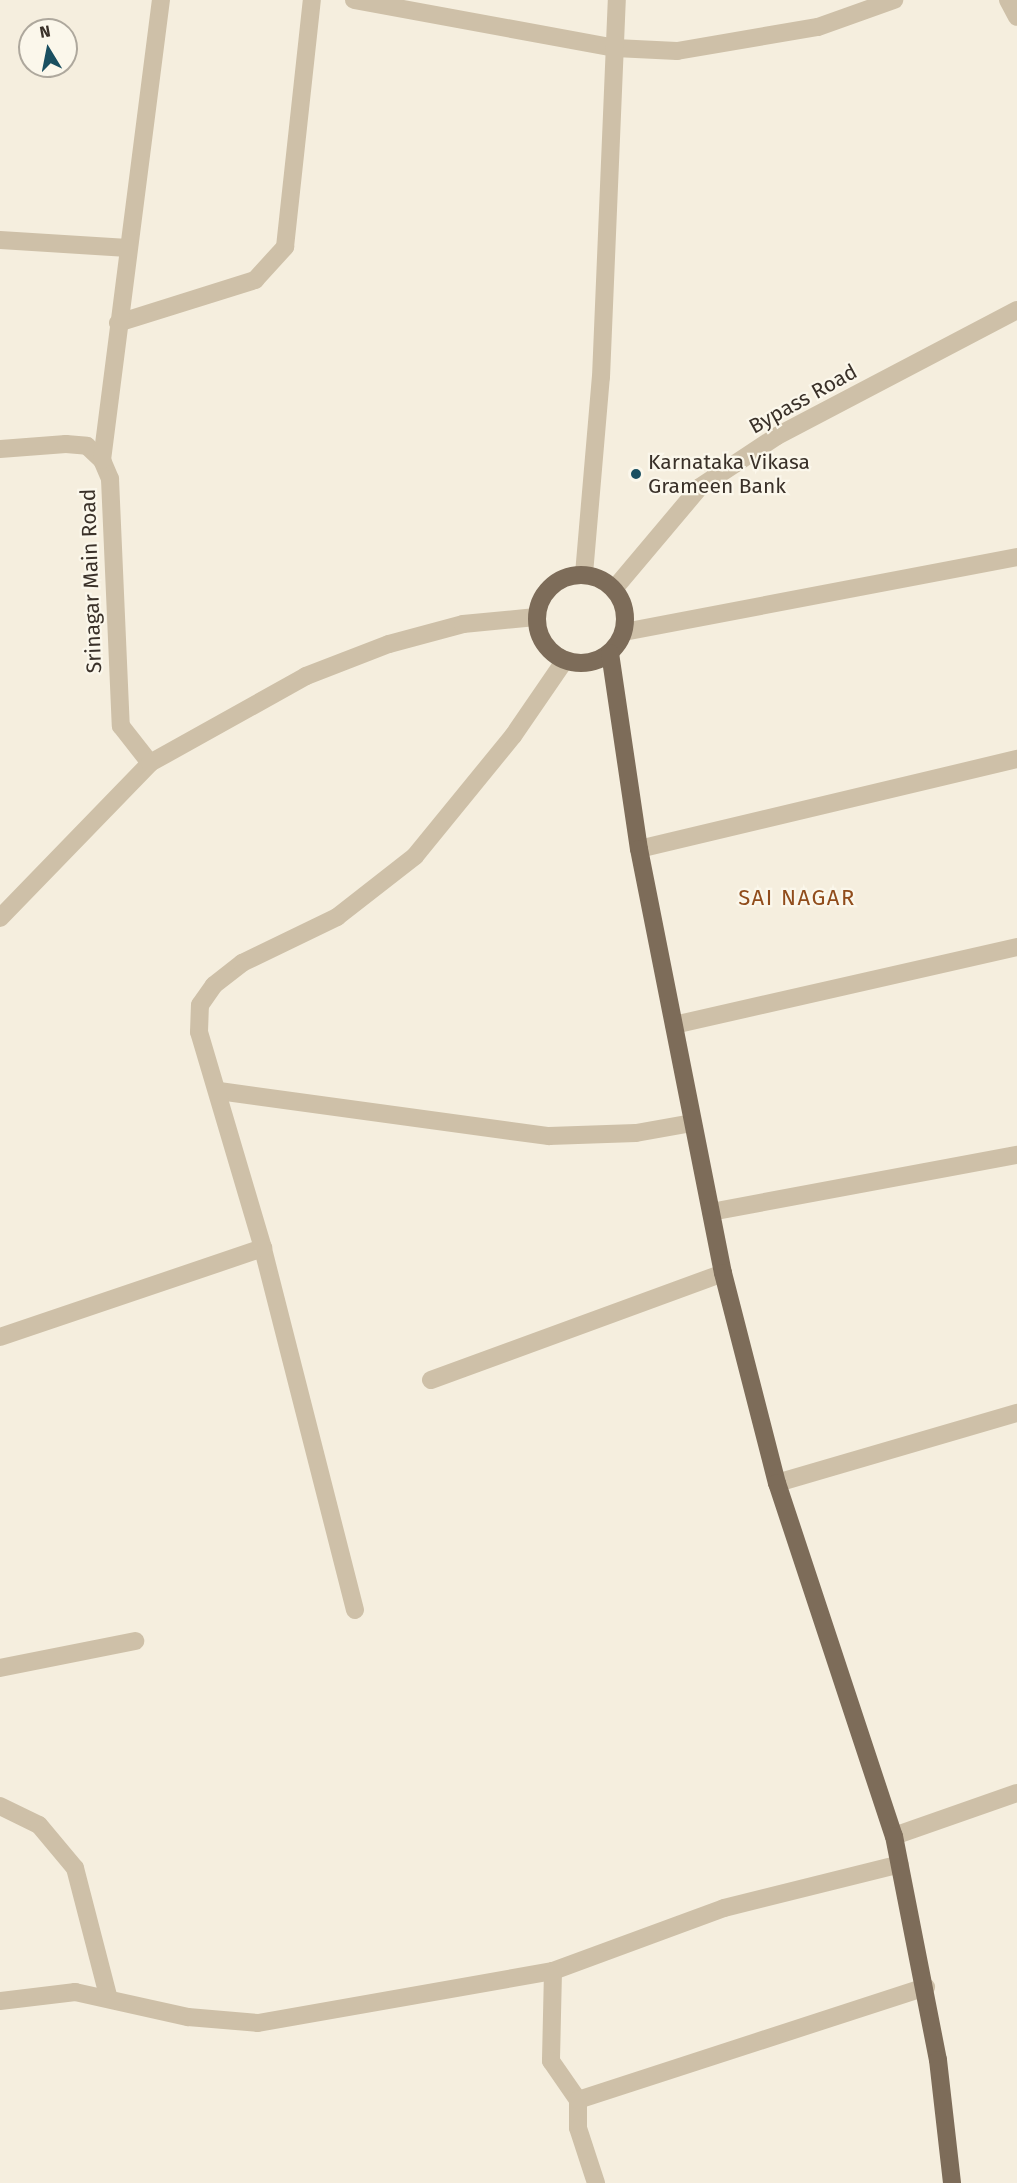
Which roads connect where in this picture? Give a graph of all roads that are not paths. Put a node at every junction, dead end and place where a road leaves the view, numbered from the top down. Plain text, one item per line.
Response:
1 (161, 0) edge
2 (312, 0) edge
3 (354, 0) edge
4 (617, 0) edge
5 (894, 0) edge
6 (1008, 0) edge
7 (1017, 17) edge
8 (615, 48) junction
9 (0, 240) edge
10 (128, 248) junction
11 (1017, 310) edge
12 (118, 323) junction
13 (0, 449) edge
14 (102, 460) junction
15 (1017, 557) edge
16 (584, 574) junction
17 (614, 589) junction
18 (536, 617) junction
19 (624, 632) junction
20 (610, 654) junction
21 (565, 660) junction
22 (1017, 759) edge
23 (150, 763) junction
24 (639, 849) junction
25 (0, 918) edge
26 (1017, 947) edge
27 (675, 1025) junction
28 (219, 1091) junction
29 (692, 1123) junction
30 (1017, 1155) edge
31 (711, 1212) junction
32 (263, 1248) junction
33 (723, 1273) junction
34 (0, 1337) edge
35 (431, 1380) dead end
36 (1017, 1413) edge
37 (777, 1483) junction
38 (356, 1610) dead end
39 (135, 1641) dead end
40 (0, 1668) edge
41 (1017, 1794) edge
42 (0, 1806) edge
43 (894, 1836) junction
44 (900, 1864) junction
45 (553, 1971) junction
46 (926, 1987) junction
47 (108, 1995) junction
48 (0, 2001) edge
49 (578, 2100) junction
50 (596, 2183) edge
51 (952, 2183) edge

1 - 10 street
2 - 12 street
3 - 8 street
4 - 8 street
5 - 8 street
6 - 7 street
8 - 16 street
9 - 10 street
10 - 12 street
11 - 17 street, Bypass Road
12 - 14 street
13 - 14 street, Srinagar Main Road
14 - 23 street, Srinagar Main Road
15 - 19 street
16 - 17 main road
16 - 18 main road
17 - 19 main road
18 - 21 main road
18 - 23 street
19 - 20 main road
20 - 21 main road
20 - 24 main road
21 - 28 street
22 - 24 street
23 - 25 street
24 - 27 main road
26 - 27 street
27 - 29 main road
28 - 29 street
28 - 32 street
29 - 31 main road
30 - 31 street
31 - 33 main road
32 - 34 street
32 - 38 street
33 - 35 street
33 - 37 main road
36 - 37 street
37 - 43 main road
39 - 40 street
41 - 43 street
42 - 47 street
43 - 44 main road
44 - 45 street
44 - 46 main road
45 - 47 street
45 - 49 street
46 - 49 street
46 - 51 main road
47 - 48 street
49 - 50 street

